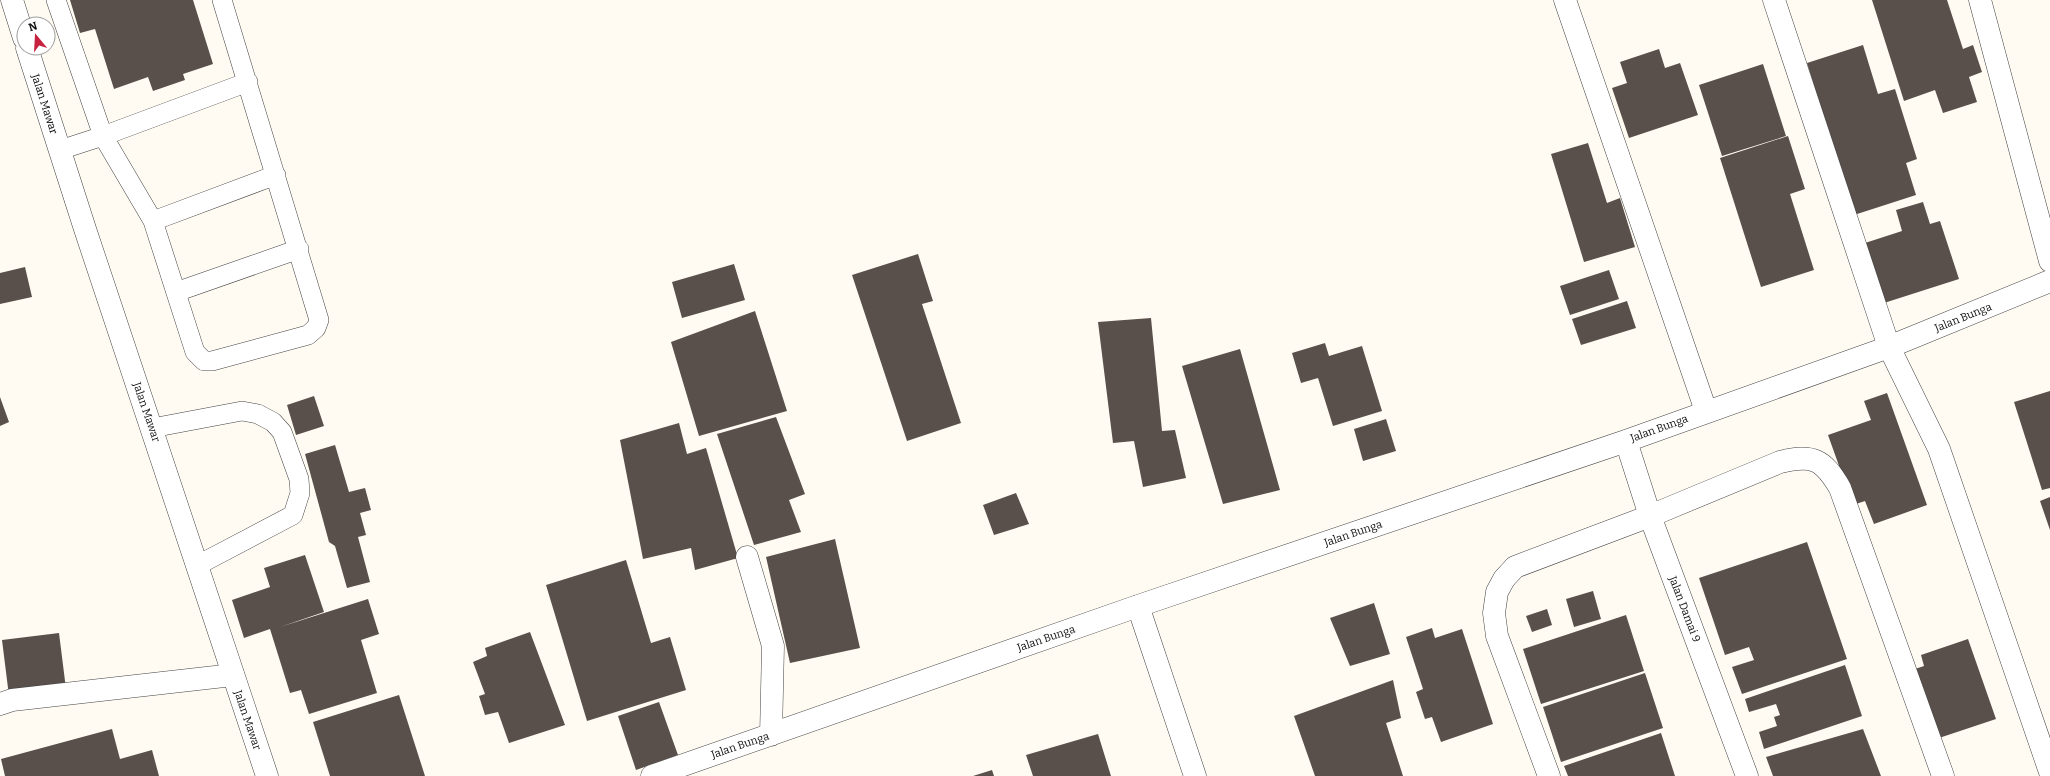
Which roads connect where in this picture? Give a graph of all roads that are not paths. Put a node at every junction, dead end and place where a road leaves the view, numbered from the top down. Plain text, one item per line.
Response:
1 (12, 0) edge
2 (56, 0) edge
3 (222, 0) edge
4 (1565, 0) edge
5 (1774, 0) edge
6 (1980, 0) edge
7 (17, 16) edge
8 (30, 56) edge
9 (248, 82) junction
10 (103, 136) junction
11 (60, 150) junction
12 (276, 175) junction
13 (153, 221) junction
14 (298, 249) junction
15 (2050, 261) edge
16 (2050, 281) edge
17 (176, 292) junction
18 (1889, 347) junction
19 (1706, 411) junction
20 (152, 428) junction
21 (1626, 441) junction
22 (1650, 516) junction
23 (747, 556) dead end
24 (198, 565) junction
25 (1138, 606) junction
26 (233, 675) junction
27 (0, 704) edge
28 (771, 735) junction
29 (2050, 772) edge
30 (267, 776) edge
31 (652, 776) edge
32 (1195, 776) edge
33 (1549, 776) edge
34 (1747, 776) edge
35 (1943, 776) edge

1 - 7 street
2 - 10 lane
3 - 9 lane
4 - 19 street
5 - 18 street
6 - 15 street
8 - 11 street, Jalan Mawar
9 - 10 lane
9 - 12 lane
10 - 11 lane
10 - 13 lane
11 - 20 street, Jalan Mawar
12 - 13 lane
12 - 14 lane
13 - 17 lane
14 - 17 lane
14 - 17 lane
16 - 18 street, Jalan Bunga
18 - 19 street, Jalan Bunga
18 - 29 street
19 - 21 street, Jalan Bunga
20 - 24 street, Jalan Mawar
20 - 24 lane
21 - 22 street, Jalan Damai 9
21 - 25 street, Jalan Bunga
22 - 33 street
22 - 34 street, Jalan Damai 9
22 - 35 street
23 - 28 street
24 - 26 street, Jalan Mawar
25 - 28 street, Jalan Bunga
25 - 32 street
26 - 27 street
26 - 30 street, Jalan Mawar
28 - 31 street, Jalan Bunga

